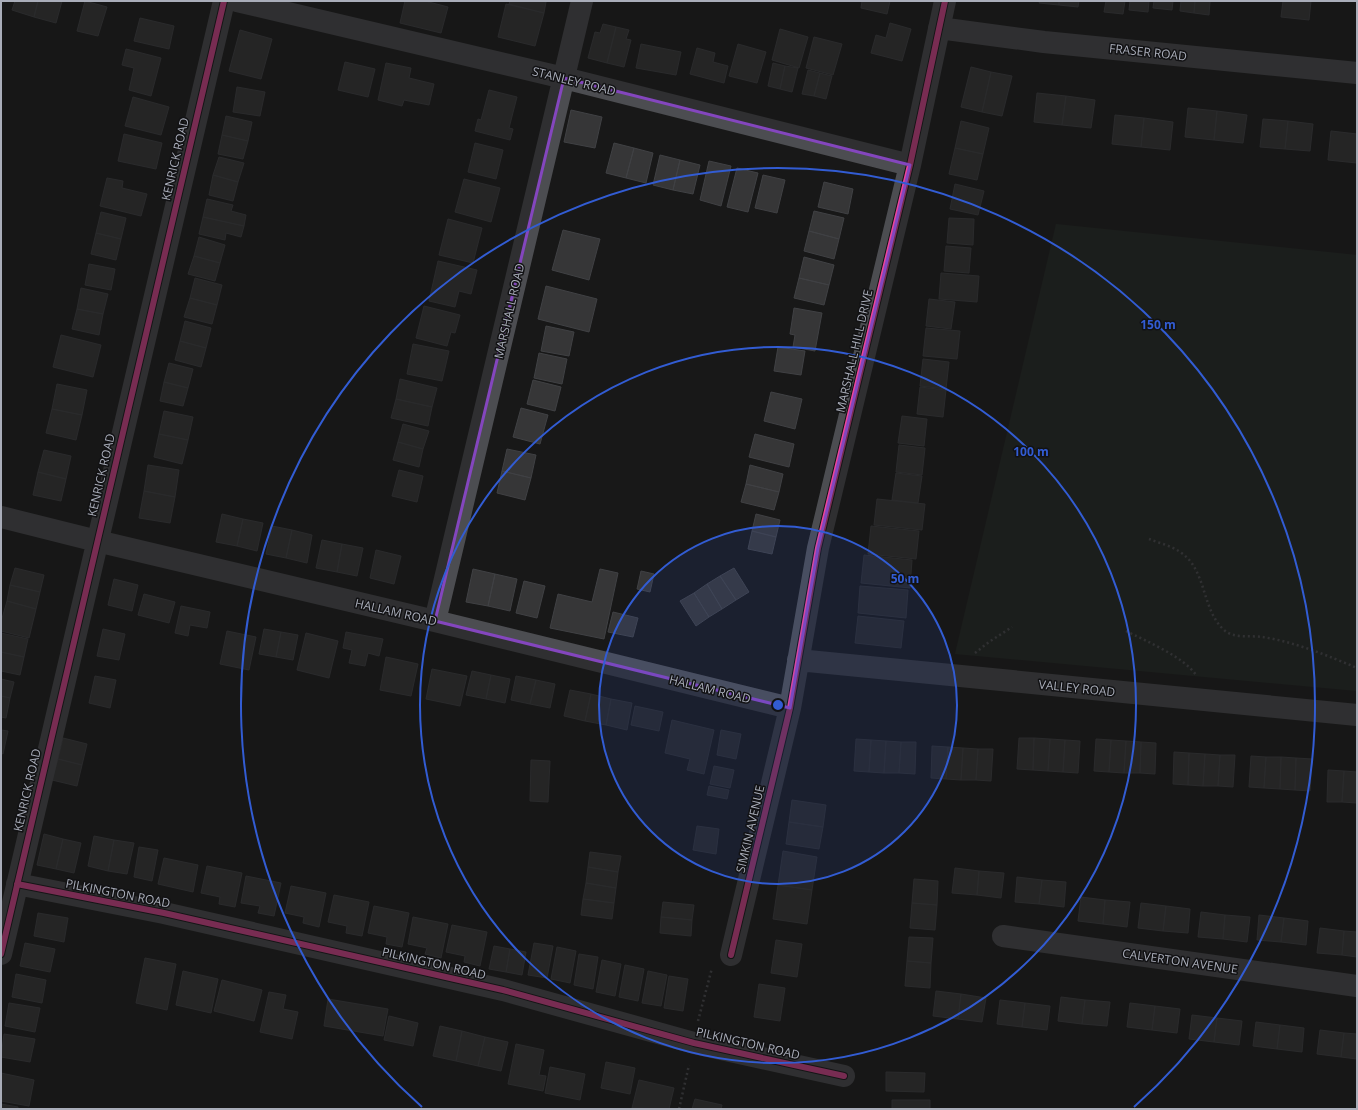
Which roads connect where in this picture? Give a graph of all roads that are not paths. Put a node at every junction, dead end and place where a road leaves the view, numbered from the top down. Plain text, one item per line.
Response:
1 (224, 1) edge
2 (237, 1) edge
3 (582, 1) edge
4 (945, 1) edge
5 (939, 28) junction
6 (1357, 73) edge
7 (564, 78) junction
8 (910, 165) junction
9 (1, 517) edge
10 (97, 541) junction
11 (435, 621) junction
12 (798, 660) junction
13 (790, 708) junction
14 (1357, 715) edge
15 (17, 884) junction
16 (1003, 936) dead end
17 (1, 954) edge
18 (731, 955) dead end
19 (1357, 986) edge
20 (844, 1076) dead end

1 - 10 street, KENRICK ROAD
2 - 7 street, STANLEY ROAD
3 - 7 street, MARSHALL ROAD
4 - 5 street, MARSHALL HILL DRIVE
5 - 6 street, FRASER ROAD
5 - 8 street, MARSHALL HILL DRIVE
7 - 8 street, STANLEY ROAD
7 - 11 street, MARSHALL ROAD
8 - 12 street, MARSHALL HILL DRIVE
9 - 10 street, HALLAM ROAD
10 - 11 street, HALLAM ROAD
10 - 15 street, KENRICK ROAD
11 - 13 street, HALLAM ROAD
12 - 13 street, MARSHALL HILL DRIVE
12 - 14 street, VALLEY ROAD
13 - 18 street, SIMKIN AVENUE
15 - 17 street, KENRICK ROAD
15 - 20 street, PILKINGTON ROAD
16 - 19 street, CALVERTON AVENUE

